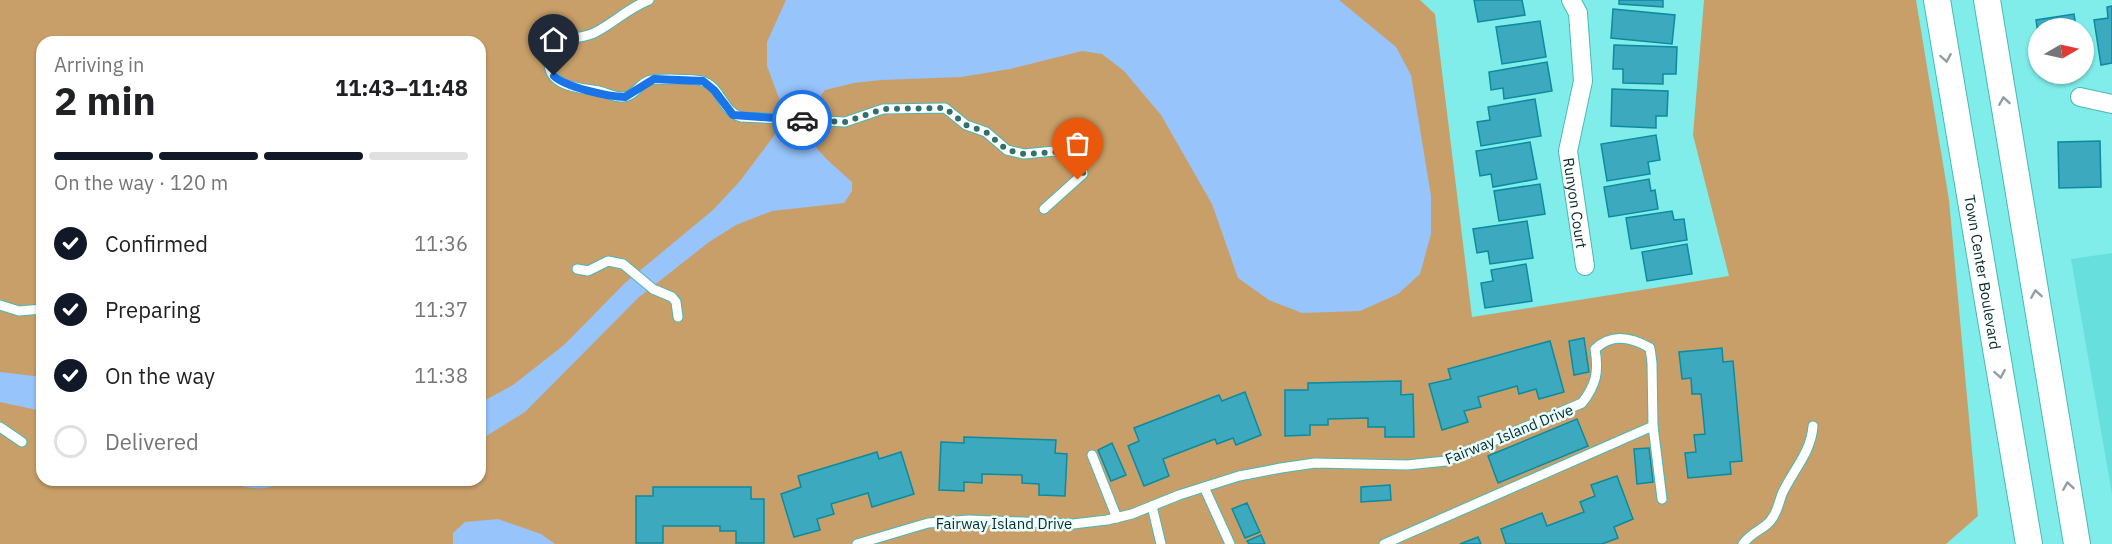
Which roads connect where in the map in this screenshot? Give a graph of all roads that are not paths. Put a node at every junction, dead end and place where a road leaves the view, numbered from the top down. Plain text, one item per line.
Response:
1 (649, 0) edge
2 (1571, 0) edge
3 (1937, 0) edge
4 (1988, 0) edge
5 (2080, 97) dead end
6 (2112, 104) edge
7 (1044, 208) dead end
8 (1585, 266) dead end
9 (578, 269) dead end
10 (0, 305) edge
11 (36, 310) edge
12 (678, 317) dead end
13 (1653, 426) junction
14 (1813, 426) dead end
15 (0, 427) edge
16 (22, 442) dead end
17 (1092, 455) dead end
18 (1204, 487) junction
19 (1662, 499) dead end
20 (1152, 506) junction
21 (1117, 518) junction
22 (857, 544) edge
23 (1161, 544) edge
24 (1230, 544) edge
25 (1384, 544) edge
26 (1743, 544) edge
27 (2029, 544) edge
28 (2077, 544) edge

1 - 7 lane
2 - 8 street, Runyon Court
3 -> 27 main road, Town Center Boulevard
28 -> 4 main road
5 - 6 street
9 - 12 lane
10 - 11 lane
13 - 18 lane, Fairway Island Drive
13 - 19 lane, Fairway Island Drive
13 - 25 lane
14 - 26 lane
15 - 16 lane
17 - 21 lane
18 - 20 lane, Fairway Island Drive
18 - 24 lane
20 - 21 lane, Fairway Island Drive
20 - 23 lane
21 - 22 lane, Fairway Island Drive

